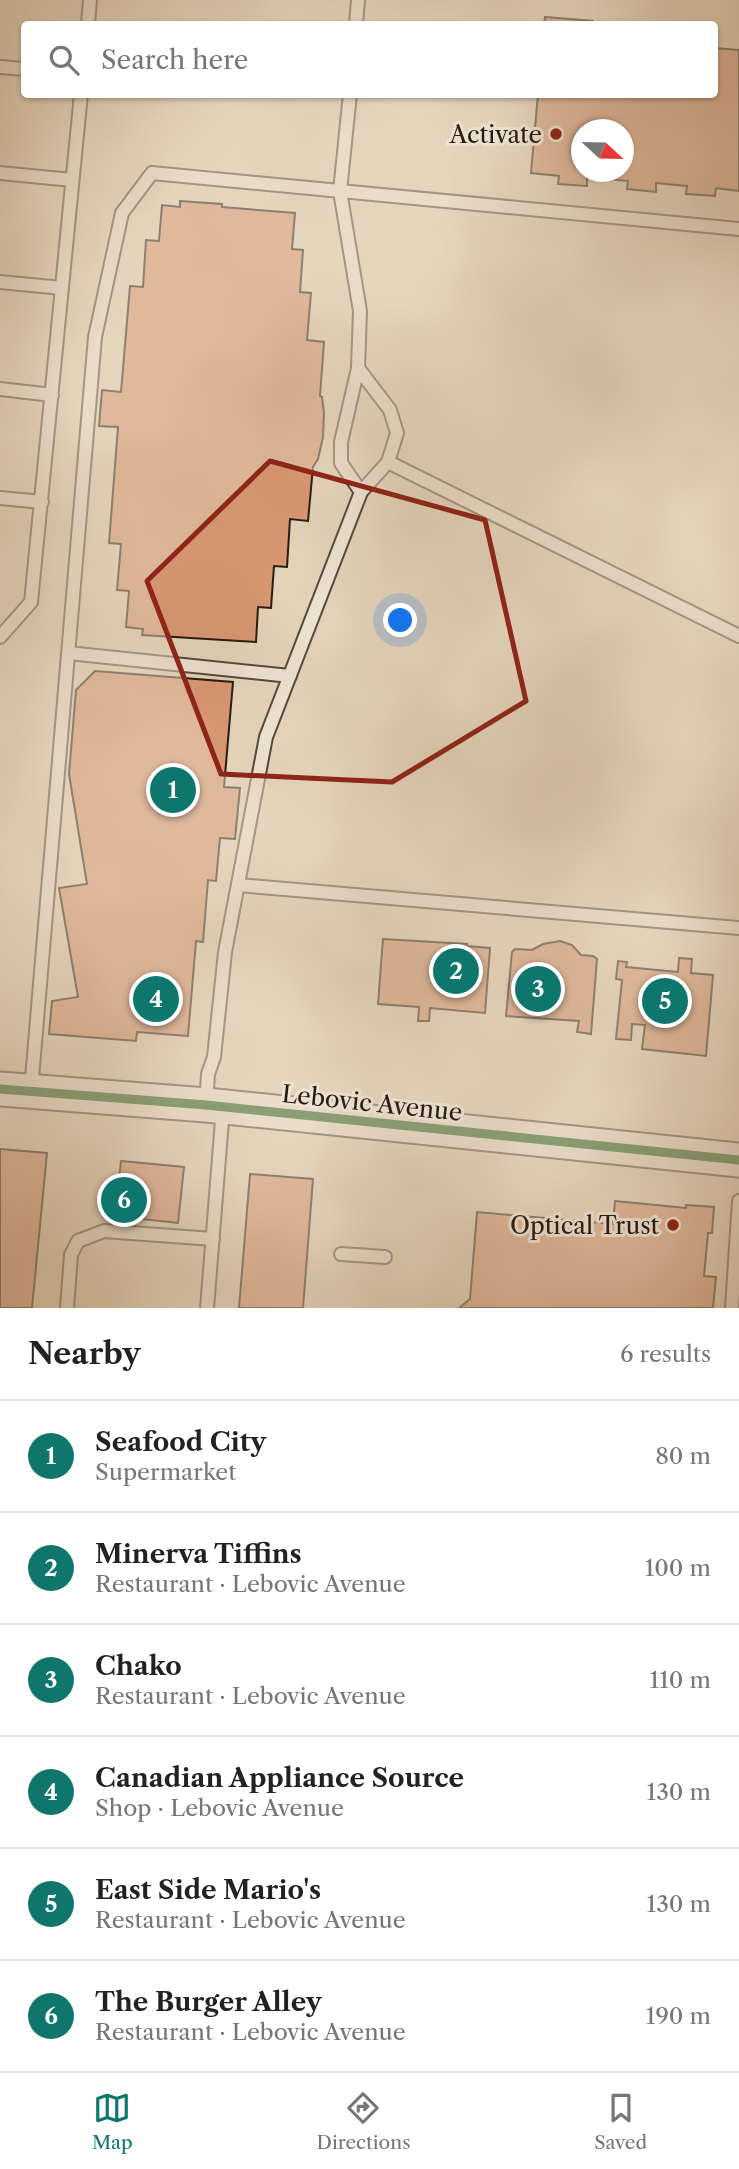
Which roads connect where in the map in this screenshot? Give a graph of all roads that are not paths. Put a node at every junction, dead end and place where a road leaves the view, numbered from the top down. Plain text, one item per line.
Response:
1 (90, 0) edge
2 (358, 0) edge
3 (88, 21) edge
4 (356, 21) edge
5 (0, 67) edge
6 (21, 69) edge
7 (81, 98) edge
8 (350, 98) edge
9 (0, 173) edge
10 (72, 180) junction
11 (341, 191) junction
12 (739, 229) edge
13 (0, 282) edge
14 (62, 288) junction
15 (358, 368) junction
16 (0, 390) edge
17 (52, 395) junction
18 (388, 462) junction
19 (361, 492) junction
20 (0, 498) edge
21 (41, 502) junction
22 (6, 621) edge
23 (739, 636) edge
24 (0, 637) edge
25 (68, 653) junction
26 (290, 676) junction
27 (238, 885) junction
28 (739, 928) edge
29 (15, 1090) edge
30 (215, 1107) junction
31 (739, 1160) edge
32 (739, 1202) edge
33 (213, 1239) junction
34 (341, 1254) dead end
35 (385, 1256) dead end
36 (67, 1308) edge
37 (207, 1308) edge
38 (732, 1308) edge

1 - 3 lane
2 - 4 lane
5 - 6 lane
7 - 10 lane
8 - 11 lane
9 - 10 lane
10 - 14 lane
11 - 12 lane
11 - 15 lane
11 - 25 lane
13 - 14 lane
14 - 17 lane
15 - 18 lane
15 - 19 lane
16 - 17 lane
17 - 21 lane
18 - 19 lane
18 - 23 lane
19 - 26 lane
20 - 21 lane
21 - 22 lane
22 - 24 lane
25 - 26 lane
25 - 29 lane
26 - 27 lane
27 - 28 lane
27 - 30 lane
29 - 30 street, Lebovic Avenue
30 - 31 street, Lebovic Avenue
30 - 33 lane
32 - 38 lane
33 - 36 lane
33 - 37 lane
34 - 35 lane

